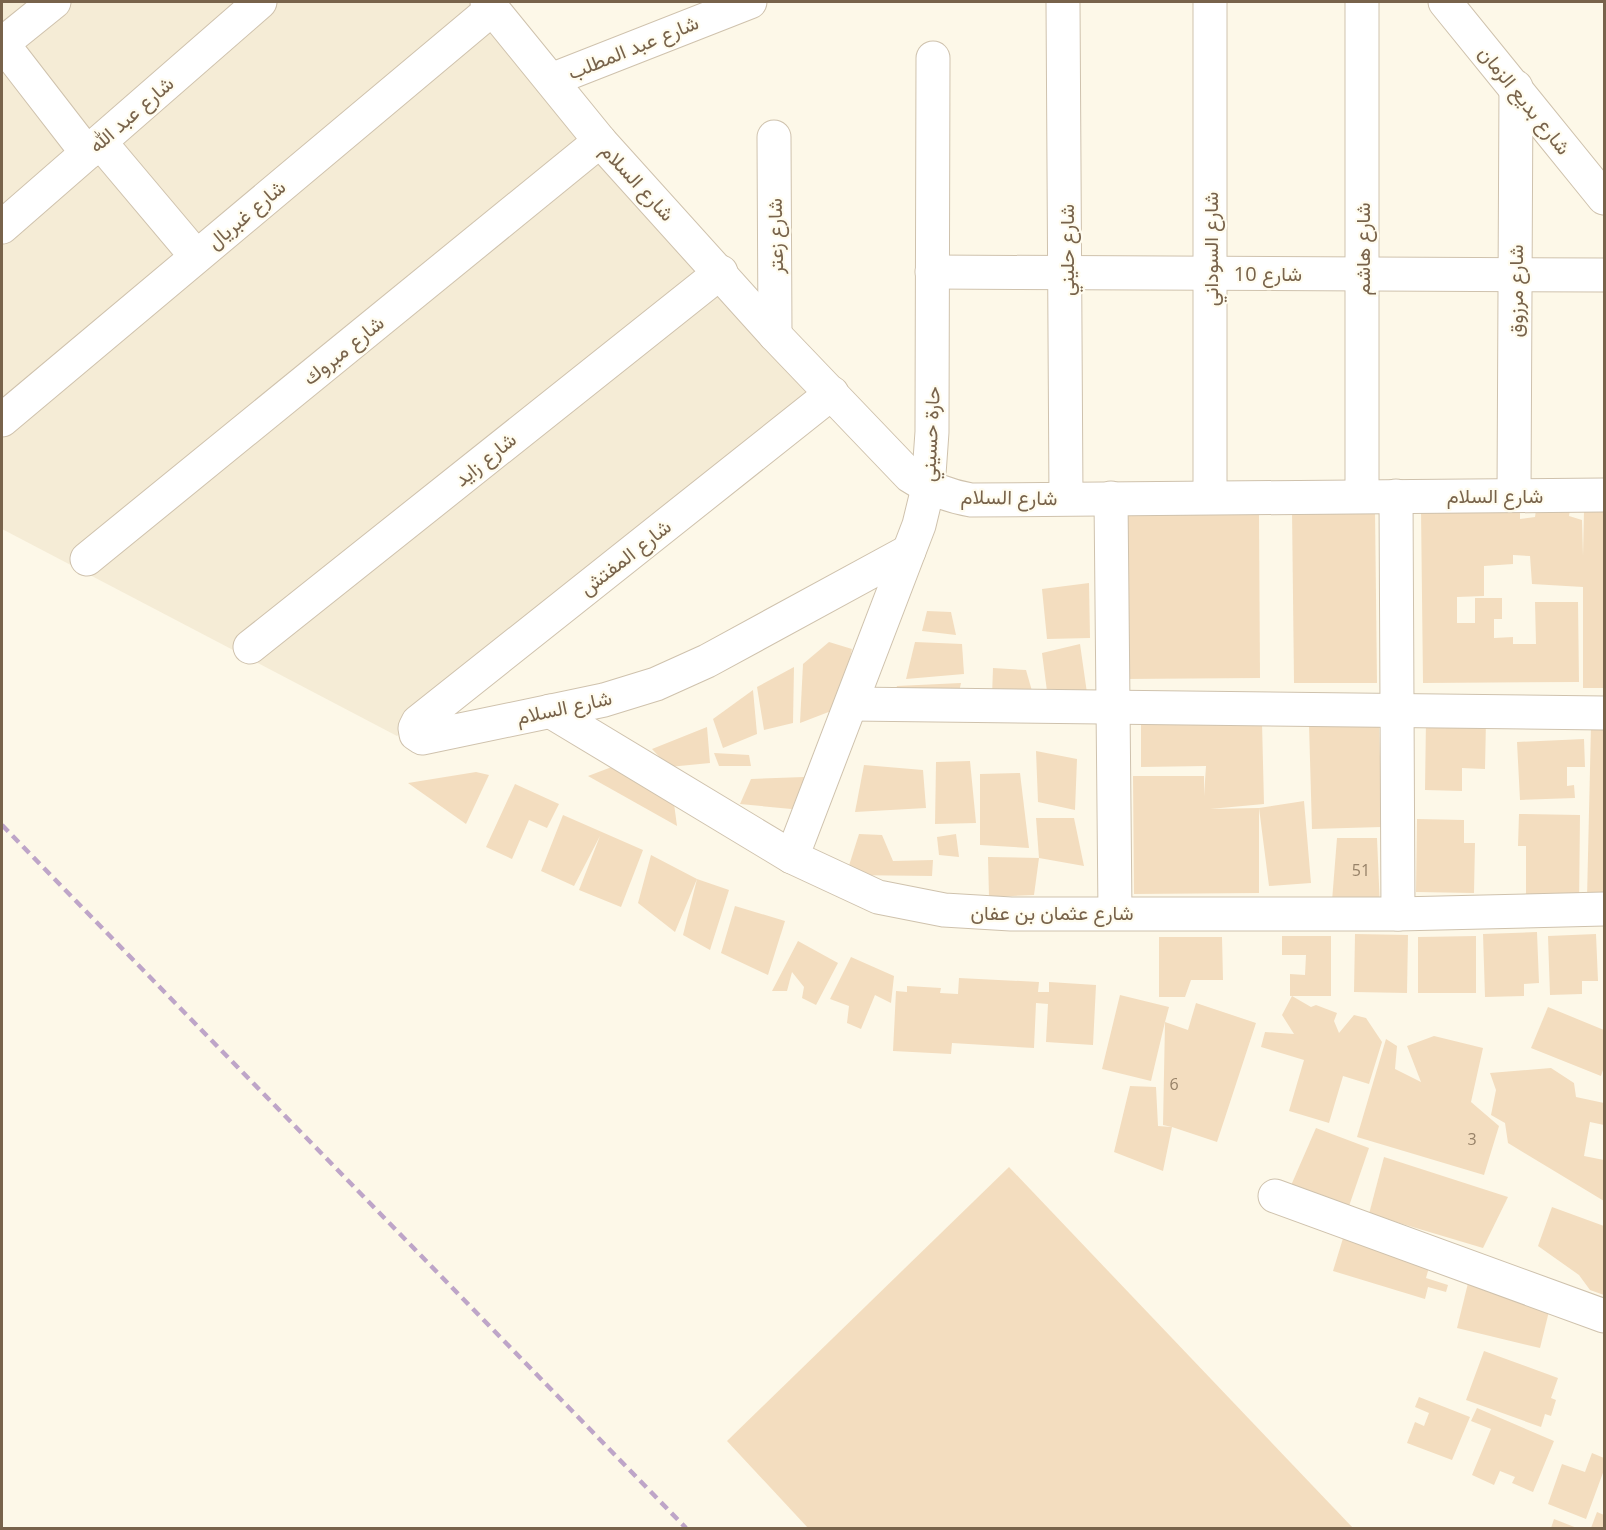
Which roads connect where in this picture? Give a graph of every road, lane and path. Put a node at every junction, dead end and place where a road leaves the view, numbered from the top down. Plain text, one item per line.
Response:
1 (54, 2) edge
2 (260, 2) edge
3 (750, 2) edge
4 (1064, 2) edge
5 (1210, 2) edge
6 (1362, 2) edge
7 (1445, 2) edge
8 (490, 5) edge
9 (2, 44) edge
10 (933, 58) dead end
11 (551, 80) junction
12 (1516, 87) junction
13 (774, 137) dead end
14 (600, 141) junction
15 (93, 148) junction
16 (1605, 198) edge
17 (2, 226) edge
18 (196, 256) junction
19 (721, 272) junction
20 (932, 272) junction
21 (1066, 272) junction
22 (1210, 273) junction
23 (1362, 273) junction
24 (1515, 274) junction
25 (1605, 274) edge
26 (776, 334) junction
27 (832, 393) junction
28 (2, 420) edge
29 (928, 488) junction
30 (1514, 495) junction
31 (1605, 495) edge
32 (1362, 496) junction
33 (1396, 496) junction
34 (1210, 497) junction
35 (1066, 498) junction
36 (1111, 498) junction
37 (909, 551) junction
38 (87, 559) dead end
39 (250, 646) dead end
40 (852, 704) junction
41 (1113, 707) junction
42 (550, 711) junction
43 (1397, 711) junction
44 (1605, 713) edge
45 (418, 722) joint
46 (792, 857) junction
47 (1605, 909) edge
48 (1115, 913) junction
49 (1398, 914) junction
50 (1275, 1196) dead end
51 (1605, 1316) edge

1 - 9 street
2 - 15 street, شارع عبد الله
3 - 11 street, شارع عبد المطلب
4 - 21 street, شارع حليني
5 - 22 street, شارع السوداني
6 - 23 street, شارع هاشم
7 - 12 street, شارع بديع الزمان
8 - 11 street, شارع السلام
8 - 18 street, شارع غبريال
9 - 15 street
10 - 20 street, حارة حسيني
11 - 14 street, شارع السلام
12 - 16 street, شارع بديع الزمان
12 - 24 street, شارع مرزوق
13 - 26 street, شارع زعتر
14 - 19 street, شارع السلام
14 - 38 street, شارع مبروك
15 - 17 street, شارع عبد الله
15 - 18 street
18 - 28 street, شارع غبريال
19 - 26 street, شارع السلام
19 - 39 street, شارع زايد
20 - 21 street, شارع 10
20 - 29 street, حارة حسيني
21 - 22 street, شارع 10
21 - 35 street, شارع حليني
22 - 23 street, شارع 10
22 - 34 street, شارع السوداني
23 - 24 street, شارع 10
23 - 32 street, شارع هاشم
24 - 25 street, شارع 10
24 - 30 street, شارع مرزوق
26 - 27 street, شارع السلام
27 - 29 street, شارع السلام
27 - 45 street, شارع المفتش
29 - 35 street, شارع السلام
29 - 37 street, حارة حسيني
30 - 31 street, شارع السلام
30 - 33 street, شارع السلام
32 - 33 street, شارع السلام
32 - 34 street, شارع السلام
33 - 43 street
34 - 36 street, شارع السلام
35 - 36 street, شارع السلام
36 - 41 street
37 - 40 street, حارة حسيني
37 - 42 street, شارع السلام
40 - 41 street
40 - 46 street, حارة حسيني
41 - 43 street
41 - 48 street
42 - 45 street, شارع السلام
42 - 46 street, شارع عثمان بن عفان
43 - 44 street
43 - 49 street
46 - 48 street, شارع عثمان بن عفان
47 - 49 street, شارع عثمان بن عفان
48 - 49 street, شارع عثمان بن عفان
50 - 51 street

